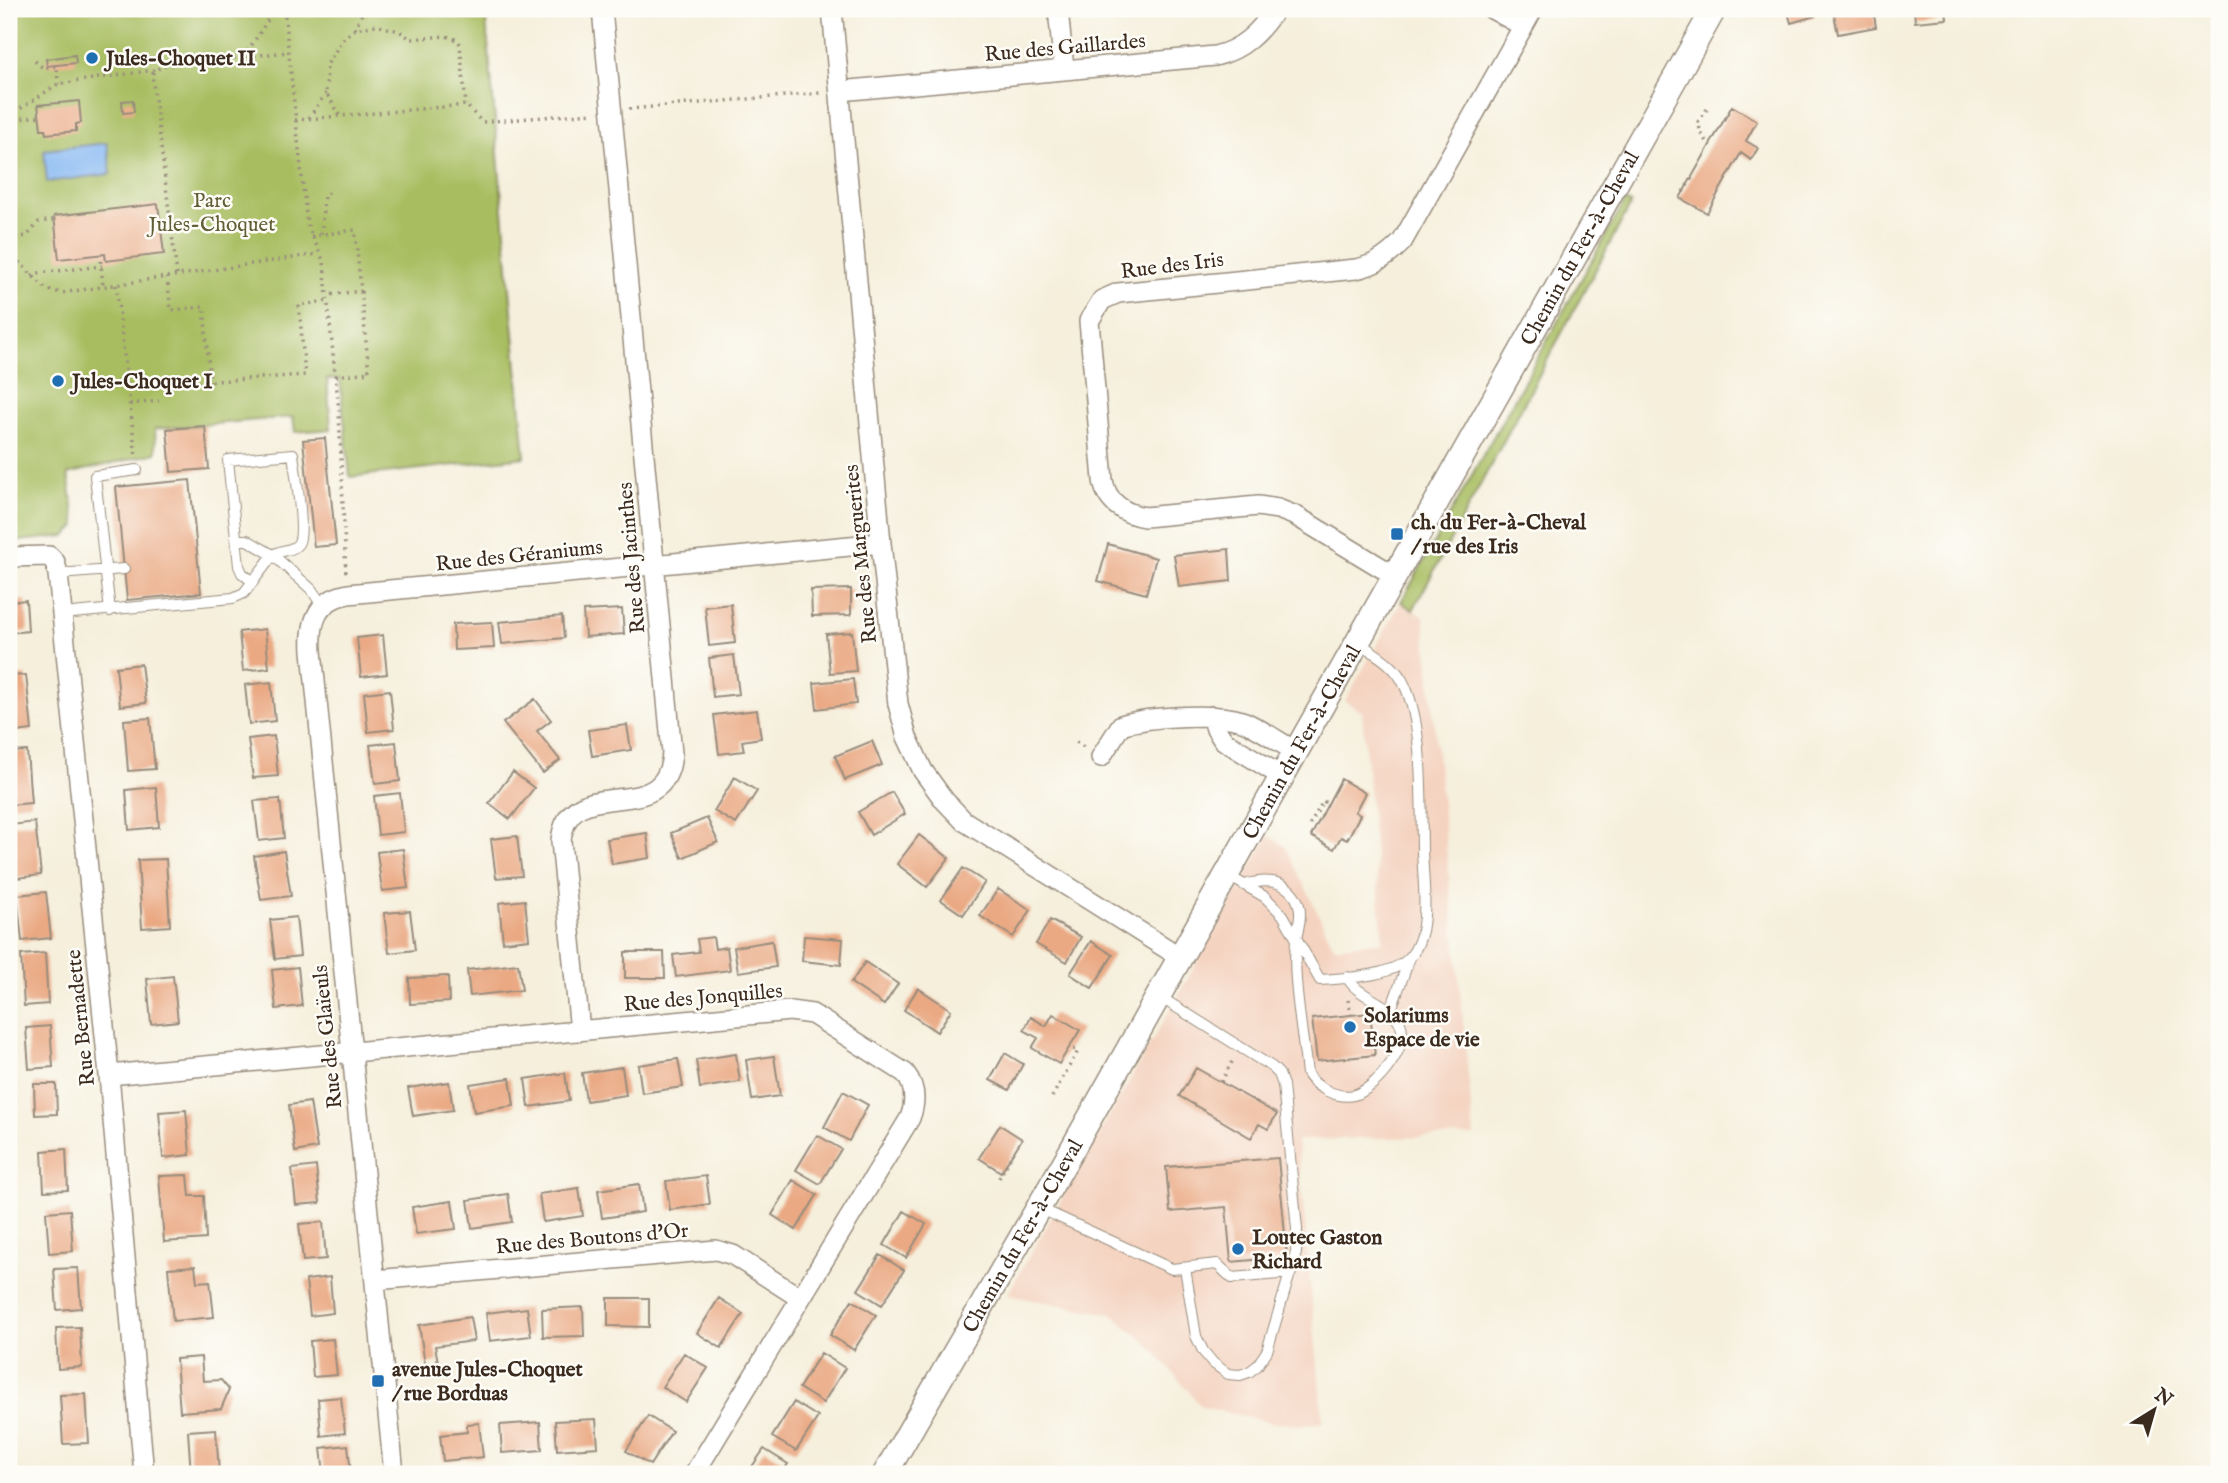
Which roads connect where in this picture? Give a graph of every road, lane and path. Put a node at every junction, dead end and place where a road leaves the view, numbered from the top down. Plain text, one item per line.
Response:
1 (275, 9) edge
2 (284, 9) edge
3 (364, 9) edge
4 (602, 9) edge
5 (832, 9) edge
6 (1058, 9) edge
7 (1275, 9) edge
8 (1492, 9) edge
9 (1533, 9) edge
10 (1714, 9) edge
11 (1523, 26) junction
12 (355, 29) junction
13 (288, 52) junction
14 (244, 57) junction
15 (35, 61) dead end
16 (155, 70) junction
17 (1063, 70) junction
18 (58, 84) junction
19 (833, 92) junction
20 (326, 93) junction
21 (466, 105) junction
22 (1707, 109) dead end
23 (626, 110) dead end
24 (597, 113) dead end
25 (9, 116) edge
26 (40, 116) dead end
27 (341, 116) junction
28 (309, 118) junction
29 (295, 120) junction
30 (9, 122) edge
31 (1710, 145) dead end
32 (1692, 178) dead end
33 (330, 191) dead end
34 (1683, 192) dead end
35 (54, 220) dead end
36 (301, 233) dead end
37 (310, 234) junction
38 (321, 234) junction
39 (9, 238) edge
40 (9, 252) edge
41 (100, 254) dead end
42 (318, 254) junction
43 (102, 266) junction
44 (177, 275) junction
45 (32, 276) junction
46 (167, 276) junction
47 (116, 285) junction
48 (103, 286) junction
49 (361, 292) junction
50 (327, 295) junction
51 (328, 301) junction
52 (335, 376) junction
53 (210, 382) junction
54 (128, 387) junction
55 (159, 401) dead end
56 (130, 404) junction
57 (135, 454) dead end
58 (138, 470) dead end
59 (237, 540) junction
60 (881, 543) junction
61 (273, 555) junction
62 (9, 557) edge
63 (656, 564) junction
64 (55, 566) junction
65 (124, 569) dead end
66 (106, 570) junction
67 (1395, 576) junction
68 (346, 579) dead end
69 (253, 582) junction
70 (326, 603) junction
71 (110, 611) junction
72 (62, 614) junction
73 (1357, 642) junction
74 (1212, 716) junction
75 (1295, 751) junction
76 (1101, 757) dead end
77 (1282, 776) junction
78 (1328, 804) dead end
79 (1310, 825) dead end
80 (1235, 880) junction
81 (1297, 939) junction
82 (1410, 956) junction
83 (1180, 957) junction
84 (1347, 977) junction
85 (1158, 996) junction
86 (1349, 1006) dead end
87 (1390, 1012) junction
88 (1351, 1015) dead end
89 (580, 1031) junction
90 (1240, 1046) junction
91 (1069, 1047) dead end
92 (351, 1053) junction
93 (109, 1075) junction
94 (1221, 1083) dead end
95 (1052, 1097) dead end
96 (1012, 1155) dead end
97 (999, 1178) dead end
98 (1039, 1208) junction
99 (1185, 1268) junction
100 (1291, 1273) junction
101 (375, 1280) junction
102 (800, 1298) junction
103 (144, 1474) edge
104 (394, 1474) edge
105 (694, 1474) edge
106 (885, 1474) edge

1 - 14 path
2 - 13 path
3 - 12 path
4 - 63 street, Rue des Jacinthes
5 - 19 street, Rue des Marguerites
6 - 17 street
7 - 17 street, Rue des Gaillardes
8 - 11 street
9 - 11 street, Rue des Iris
10 - 67 street, Chemin du Fer-à-Cheval
11 - 67 street, Rue des Iris
12 - 20 path
12 - 21 path
13 - 14 path
13 - 29 path
14 - 16 path
15 - 18 path
16 - 18 path
16 - 44 path
17 - 19 street, Rue des Gaillardes
18 - 25 path
19 - 23 path
19 - 60 street, Rue des Marguerites
20 - 27 path
20 - 28 path
21 - 24 path
21 - 27 path
22 - 31 path
26 - 30 path
27 - 28 path
28 - 29 path
29 - 37 path
32 - 34 path
33 - 38 path
35 - 39 path
36 - 37 path
37 - 38 path
37 - 42 path
38 - 49 path
40 - 45 path
41 - 43 path
42 - 44 path
42 - 50 path
43 - 45 path
43 - 48 path
44 - 46 path
45 - 48 path
46 - 47 path
46 - 53 path
47 - 48 path
47 - 54 path
49 - 50 path
49 - 52 path
50 - 51 path
51 - 52 path
51 - 53 path
52 - 68 path
53 - 54 path
54 - 56 path
55 - 56 path
56 - 57 path
58 - 66 lane
59 - 61 lane
59 - 61 lane
59 - 69 lane
60 - 63 street, Rue des Géraniums
60 - 83 street, Rue des Marguerites
61 - 69 lane
61 - 70 lane
62 - 64 street
63 - 70 street, Rue des Géraniums
63 - 89 street, Rue des Jacinthes
64 - 66 lane
64 - 72 street, Rue Bernadette
65 - 66 lane
66 - 71 lane
67 - 73 street, Chemin du Fer-à-Cheval
69 - 71 lane
70 - 92 street, Rue des Glaïeuls
71 - 72 lane
72 - 93 street, Rue Bernadette
73 - 75 street, Chemin du Fer-à-Cheval
73 - 82 lane
74 - 75 street
74 - 76 street
74 - 77 street
75 - 77 street, Chemin du Fer-à-Cheval
77 - 80 street, Chemin du Fer-à-Cheval
78 - 79 path
80 - 81 lane
80 - 81 lane
80 - 83 street, Chemin du Fer-à-Cheval
81 - 84 lane
81 - 87 lane
82 - 84 lane
82 - 87 lane
83 - 85 street, Chemin du Fer-à-Cheval
84 - 87 lane
85 - 90 lane
85 - 98 street, Chemin du Fer-à-Cheval
86 - 88 path
89 - 92 street, Rue des Jonquilles
89 - 102 street, Rue des Jonquilles
90 - 94 path
90 - 100 lane
91 - 95 path
92 - 93 street, Rue des Jonquilles
92 - 101 street, Rue des Glaïeuls
93 - 103 street, Rue Bernadette
96 - 97 path
98 - 99 lane
98 - 106 street, Chemin du Fer-à-Cheval
99 - 100 lane
99 - 100 lane
101 - 102 street, Rue des Boutons d'Or
101 - 104 street, Rue des Glaïeuls
102 - 105 street, Rue des Jonquilles

